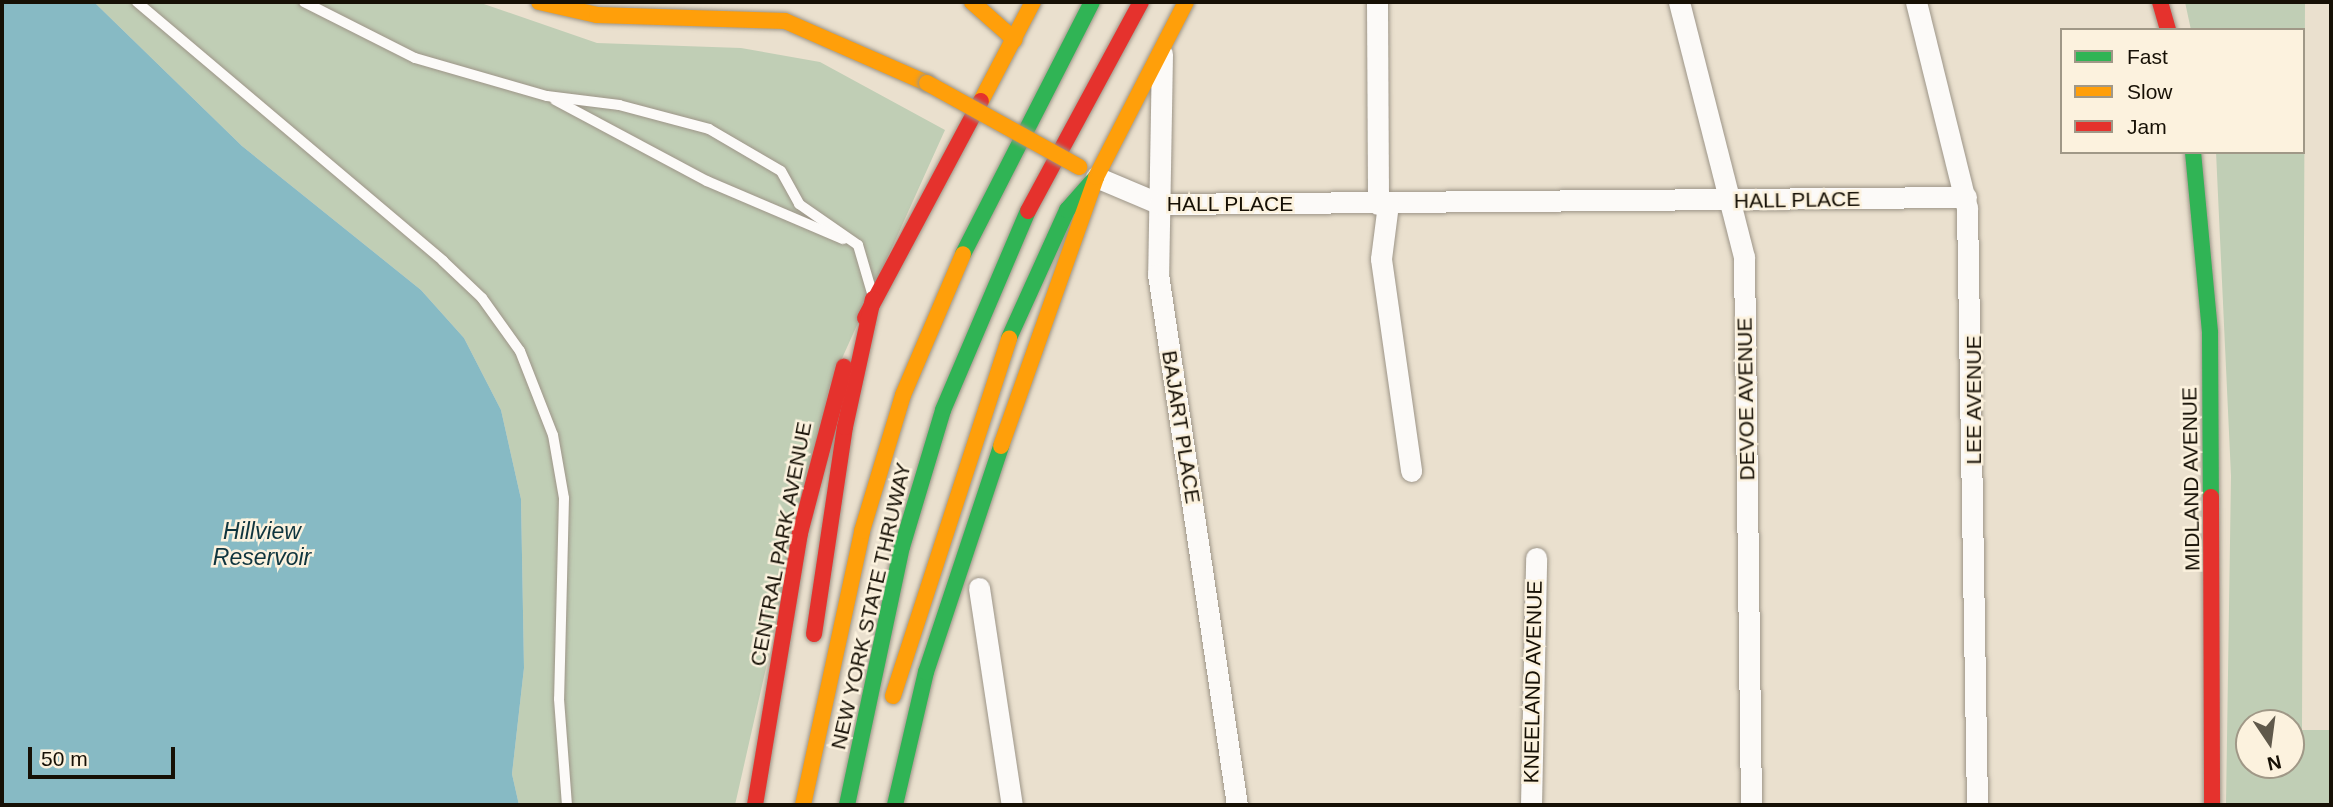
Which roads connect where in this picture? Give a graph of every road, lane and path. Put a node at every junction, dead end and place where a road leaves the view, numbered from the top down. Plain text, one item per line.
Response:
1 (137, 2) edge
2 (304, 2) edge
3 (539, 2) edge
4 (603, 2) edge
5 (972, 2) edge
6 (1034, 2) edge
7 (1093, 2) edge
8 (1141, 2) edge
9 (1186, 2) edge
10 (1377, 2) edge
11 (1679, 2) edge
12 (1916, 2) edge
13 (2160, 2) edge
14 (622, 16) junction
15 (2167, 28) edge
16 (1014, 40) junction
17 (1162, 46) junction
18 (547, 96) junction
19 (2193, 154) edge
20 (1088, 172) junction
21 (1966, 197) junction
22 (1734, 201) junction
23 (1160, 204) junction
24 (1383, 204) junction
25 (858, 245) junction
26 (873, 299) junction
27 (1411, 471) dead end
28 (1536, 558) dead end
29 (979, 588) dead end
30 (810, 659) dead end
31 (887, 718) dead end
32 (880, 743) dead end
33 (790, 772) dead end
34 (567, 805) edge
35 (755, 805) edge
36 (786, 805) edge
37 (803, 805) edge
38 (848, 805) edge
39 (861, 805) edge
40 (895, 805) edge
41 (1012, 805) edge
42 (1237, 805) edge
43 (1531, 805) edge
44 (1751, 805) edge
45 (1977, 805) edge
46 (2212, 805) edge

1 - 34 lane
2 - 18 lane
3 - 14 main road, HALL PLACE
4 - 14 main road
5 - 16 main road
6 - 16 main road, CENTRAL PARK AVENUE
7 - 37 main road, NEW YORK STATE THRUWAY
8 - 38 main road, NEW YORK STATE THRUWAY
9 - 17 main road
10 - 24 street
11 - 22 street, DEVOE AVENUE
12 - 21 street, LEE AVENUE
13 - 15 main road
14 - 20 main road, HALL PLACE, bridge
16 - 26 main road, CENTRAL PARK AVENUE
17 - 20 main road
17 - 23 street, BAJART PLACE
18 - 25 lane
18 - 25 lane
19 - 46 main road, MIDLAND AVENUE
20 - 23 street, HALL PLACE
20 - 31 main road
20 - 40 main road
21 - 22 street, HALL PLACE
21 - 45 street, LEE AVENUE
22 - 24 street, HALL PLACE
22 - 44 street, DEVOE AVENUE
23 - 24 street, HALL PLACE
23 - 42 street, BAJART PLACE
24 - 27 street
25 - 26 lane
26 - 30 main road
26 - 35 main road, CENTRAL PARK AVENUE
28 - 43 street, KNEELAND AVENUE
29 - 41 street
32 - 39 main road
33 - 36 main road

